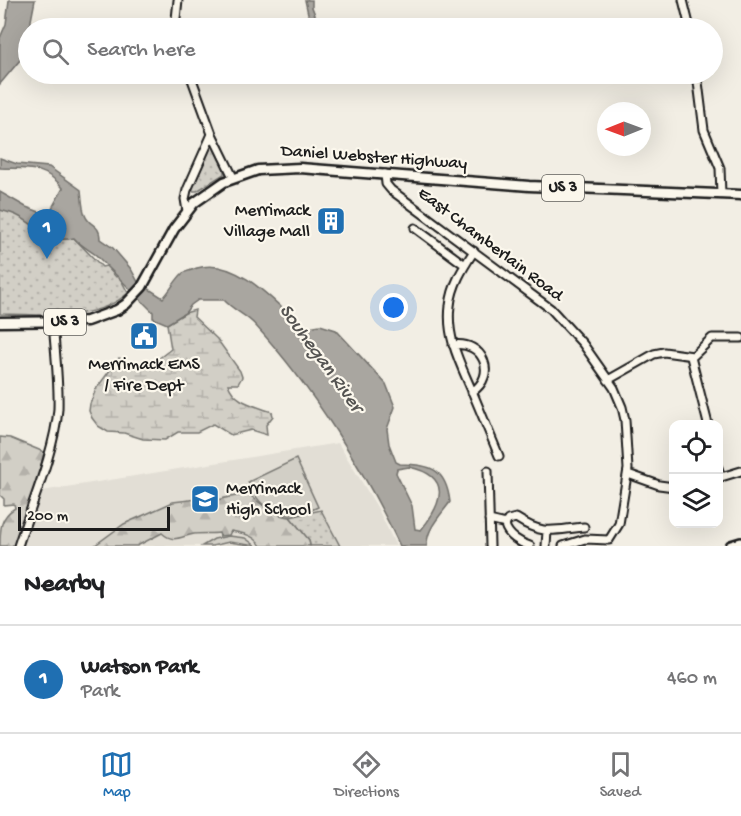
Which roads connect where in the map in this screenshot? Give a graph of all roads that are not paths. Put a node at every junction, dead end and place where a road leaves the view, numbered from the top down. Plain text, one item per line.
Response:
1 (178, 0) edge
2 (684, 0) edge
3 (176, 18) edge
4 (688, 18) edge
5 (194, 84) edge
6 (698, 84) edge
7 (212, 134) junction
8 (385, 174) junction
9 (233, 177) junction
10 (721, 194) junction
11 (741, 195) edge
12 (187, 211) junction
13 (415, 228) dead end
14 (474, 251) junction
15 (465, 265) junction
16 (0, 322) edge
17 (53, 322) junction
18 (741, 338) edge
19 (453, 345) junction
20 (691, 357) junction
21 (608, 380) junction
22 (472, 392) junction
23 (707, 420) edge
24 (499, 456) dead end
25 (488, 471) dead end
26 (741, 471) edge
27 (628, 474) junction
28 (723, 476) edge
29 (669, 486) edge
30 (489, 520) junction
31 (506, 524) junction
32 (584, 527) dead end
33 (547, 531) junction
34 (741, 543) edge
35 (18, 546) edge
36 (490, 546) edge
37 (530, 546) edge
38 (546, 546) edge
39 (563, 546) edge
40 (731, 546) edge

1 - 3 street
2 - 4 street
5 - 7 street
6 - 10 street
7 - 9 street
7 - 12 street
8 - 9 main road, Daniel Webster Highway / US 3
8 - 10 main road, Daniel Webster Highway / US 3
8 - 14 street, East Chamberlain Road
9 - 12 main road, Daniel Webster Highway / US 3
10 - 11 main road, Daniel Webster Highway / US 3
12 - 17 main road, Daniel Webster Highway / US 3
13 - 15 street
14 - 15 street
14 - 21 street, East Chamberlain Road
15 - 19 street
16 - 17 main road, Daniel Webster Highway / US 3
17 - 35 street
18 - 20 street
19 - 22 street
19 - 22 street
20 - 21 street
20 - 23 street
21 - 27 street, East Chamberlain Road
22 - 24 street
25 - 30 street
26 - 28 street
27 - 29 street
27 - 39 street, East Chamberlain Road
30 - 31 street
30 - 36 street
31 - 33 street
31 - 37 street
32 - 33 street
33 - 38 street
34 - 40 highway

